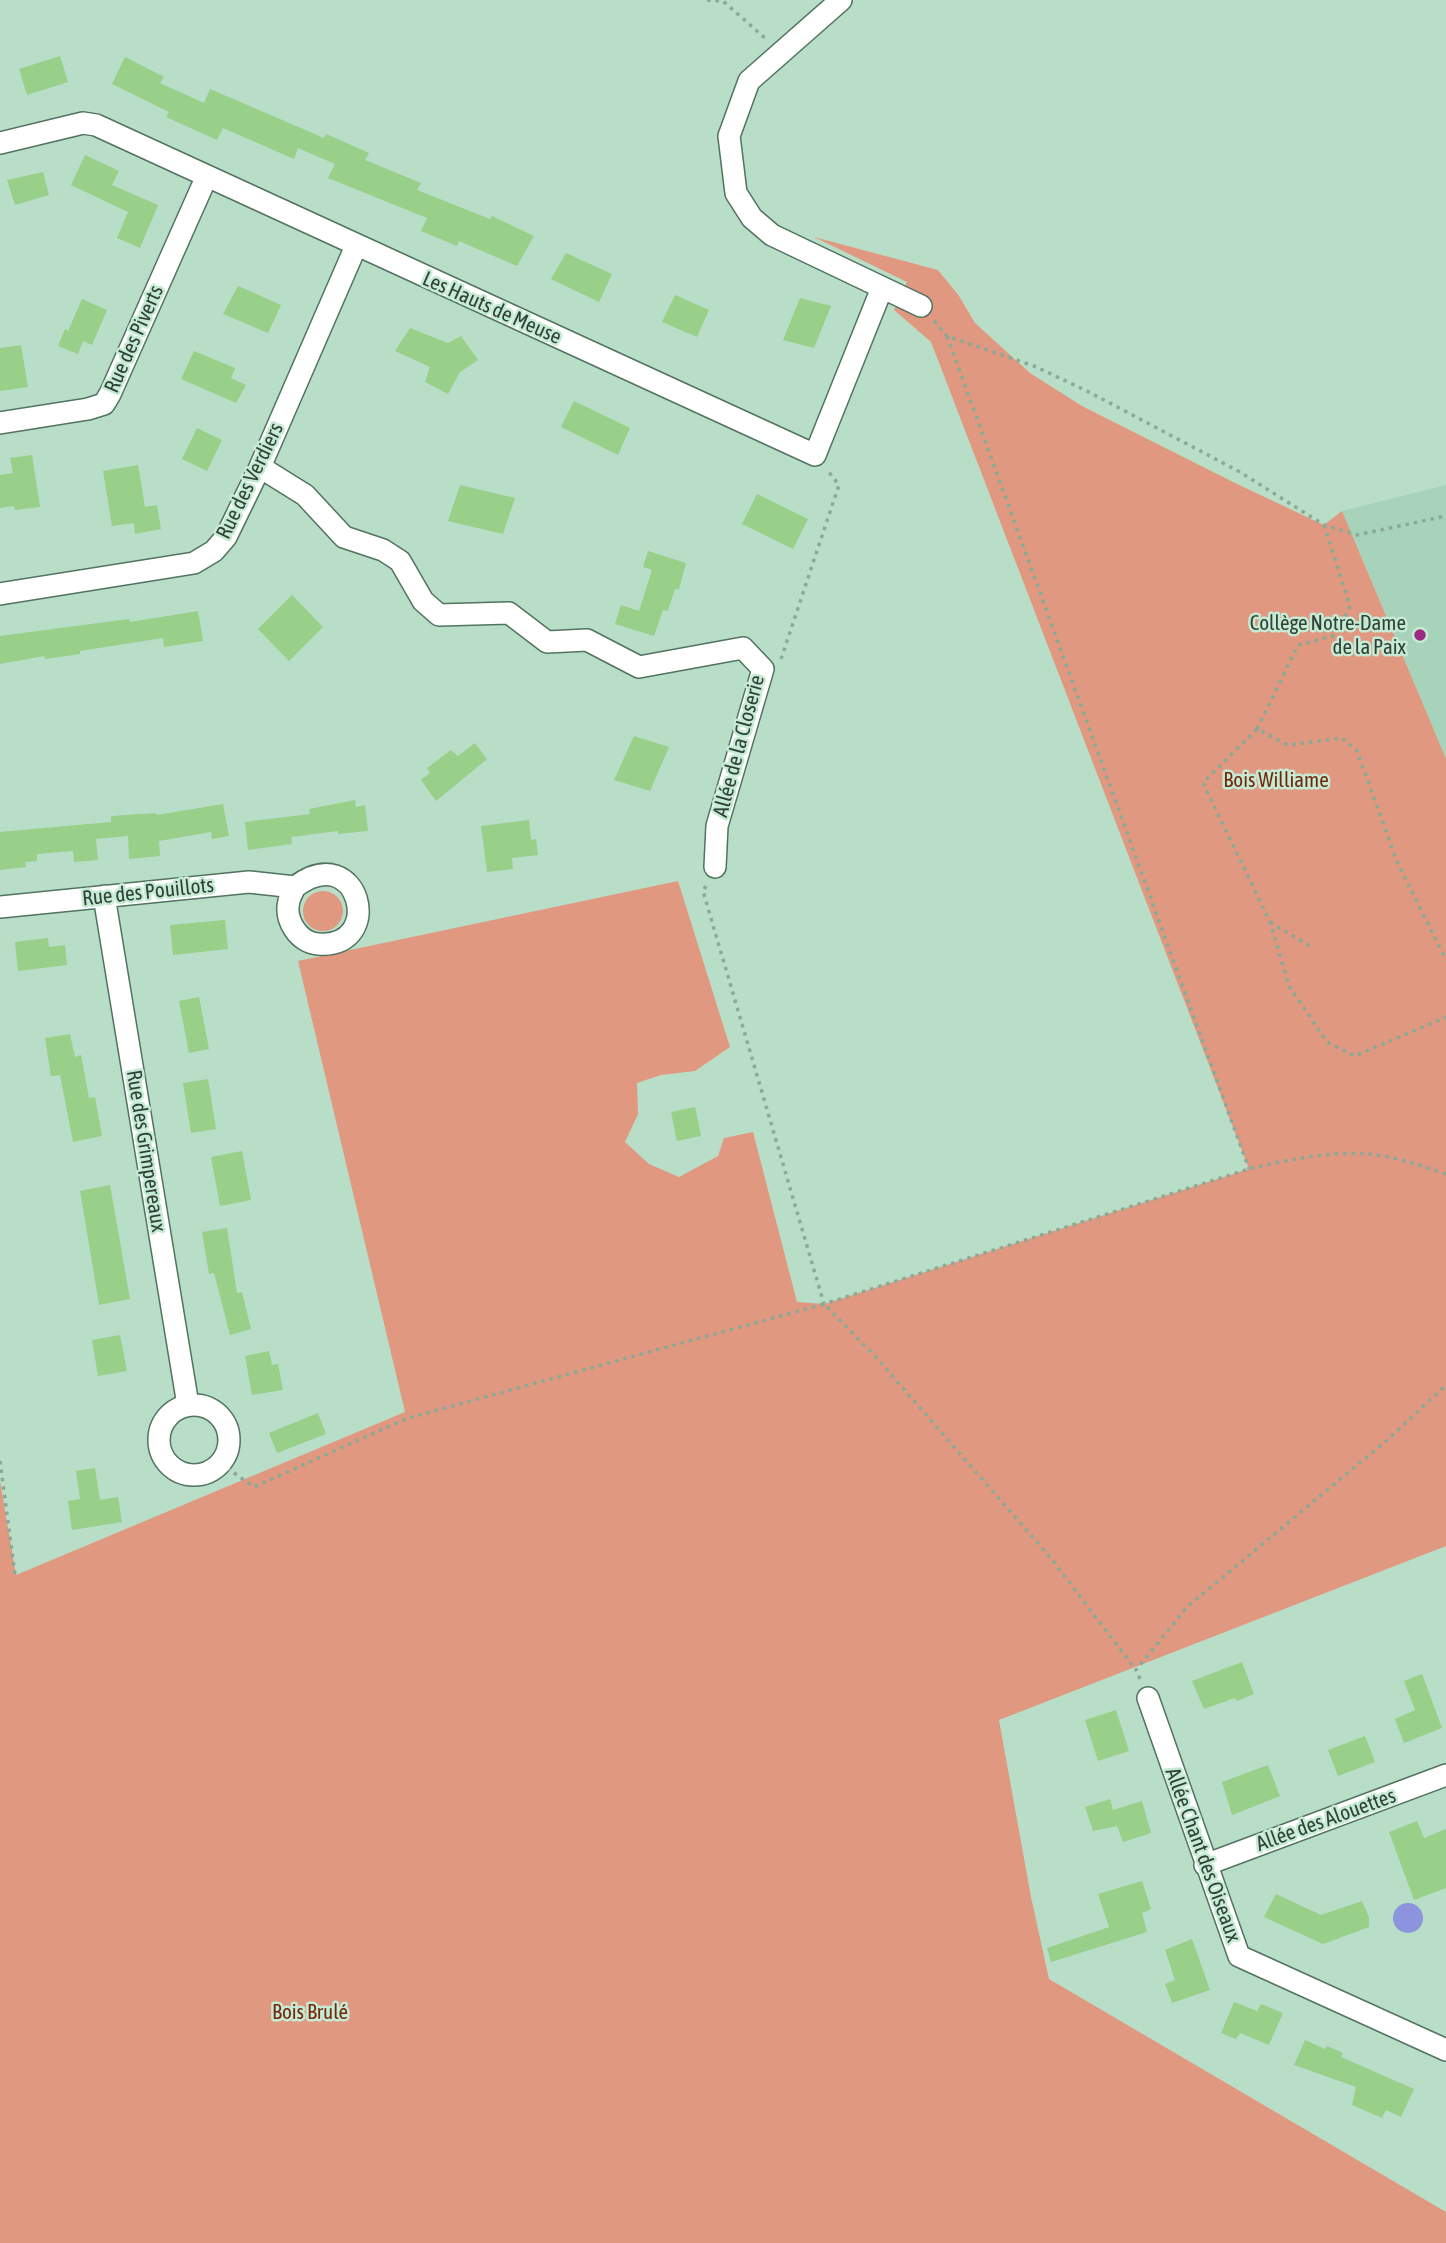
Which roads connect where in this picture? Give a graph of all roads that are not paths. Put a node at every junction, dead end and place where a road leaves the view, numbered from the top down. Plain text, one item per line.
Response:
1 (841, 0) edge
2 (0, 144) edge
3 (206, 178) junction
4 (356, 246) junction
5 (882, 288) junction
6 (921, 306) road end
7 (0, 423) edge
8 (260, 467) junction
9 (0, 594) edge
10 (715, 867) road end
11 (295, 887) dead end
12 (104, 896) junction
13 (0, 907) edge
14 (188, 1405) junction
15 (1148, 1698) road end
16 (1446, 1775) edge
17 (1205, 1865) junction
18 (1446, 2050) edge

1 - 5 street
2 - 3 street, Les Hauts de Meuse
3 - 4 street, Les Hauts de Meuse
3 - 7 street, Rue des Piverts
4 - 5 street, Les Hauts de Meuse
4 - 8 street, Rue des Verdiers
5 - 6 street
8 - 9 street, Rue des Verdiers
8 - 10 street, Allée de la Closerie
11 - 12 street, Rue des Pouillots
12 - 13 street, Rue des Pouillots
12 - 14 street, Rue des Grimpereaux
14 - 14 street
15 - 17 street, Allée Chant des Oiseaux
16 - 17 street, Allée des Alouettes
17 - 18 street, Allée Chant des Oiseaux

